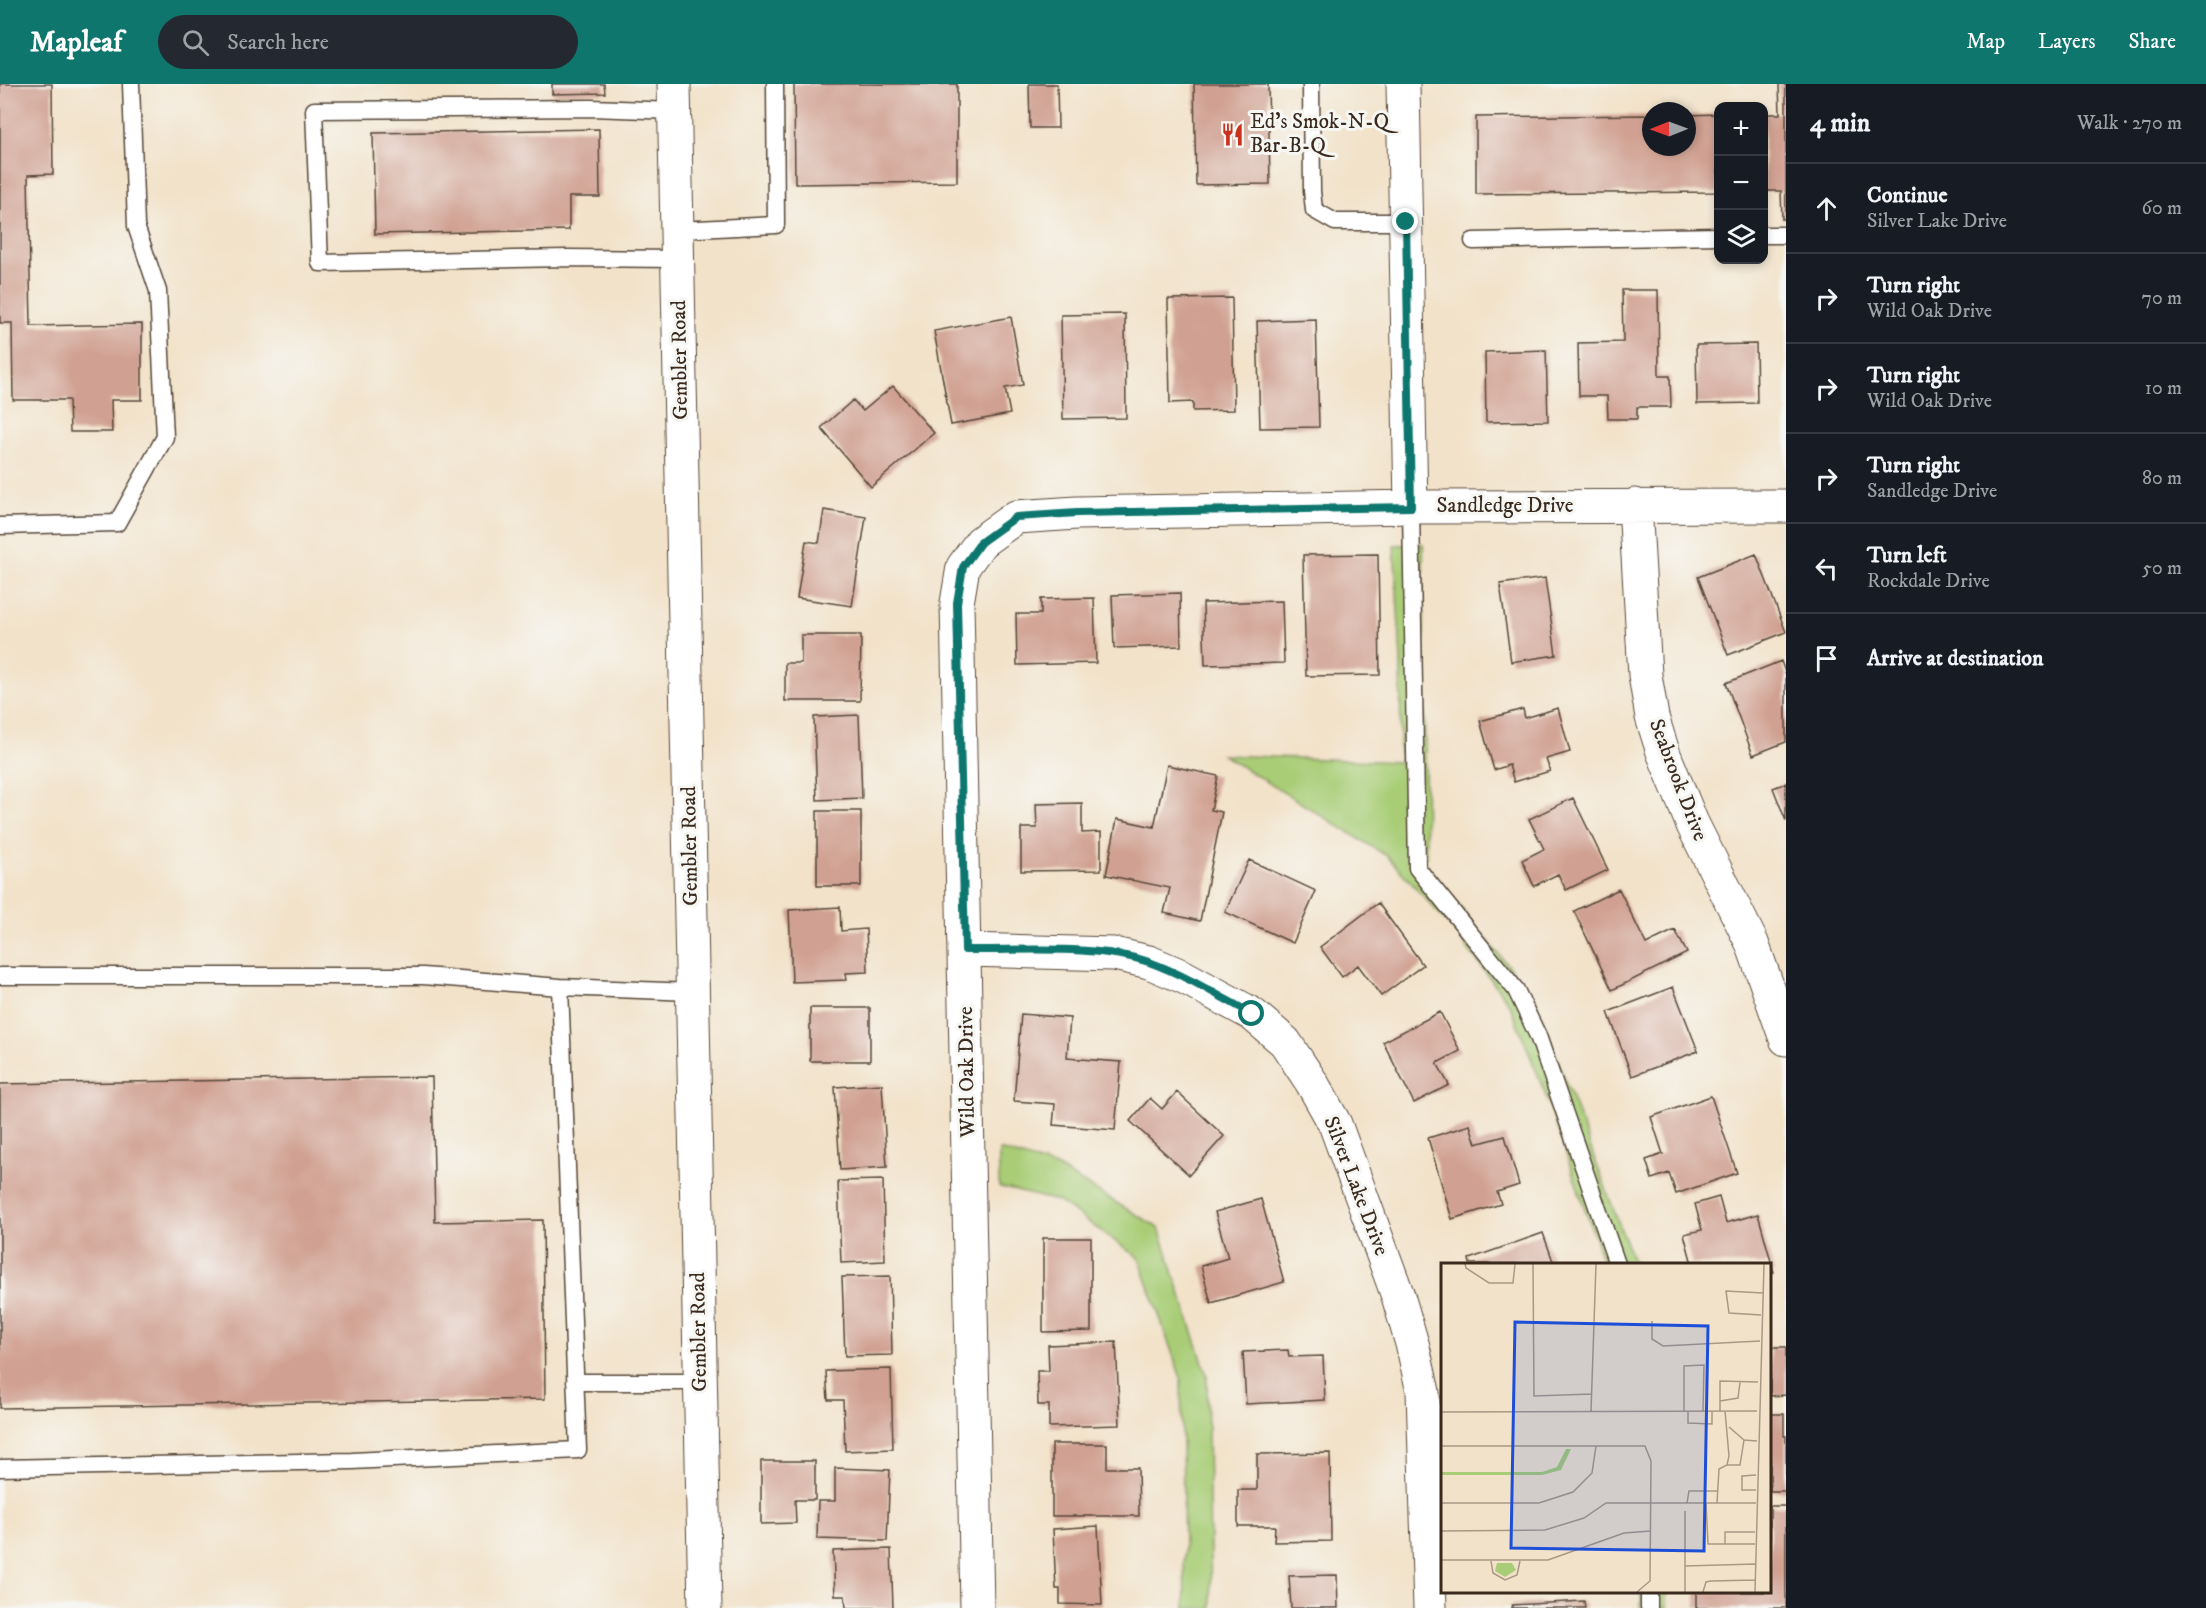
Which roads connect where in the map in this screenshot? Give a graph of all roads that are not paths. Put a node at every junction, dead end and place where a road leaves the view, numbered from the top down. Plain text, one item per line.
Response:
1 (131, 84) edge
2 (775, 84) edge
3 (1311, 84) edge
4 (1403, 84) edge
5 (675, 98) edge
6 (1406, 222) junction
7 (1768, 235) edge
8 (1786, 235) edge
9 (1714, 236) edge
10 (1473, 241) dead end
11 (678, 245) junction
12 (1635, 505) junction
13 (1786, 506) edge
14 (1411, 507) junction
15 (0, 526) edge
16 (981, 542) joint
17 (965, 950) junction
18 (0, 976) edge
19 (560, 987) junction
20 (693, 992) junction
21 (1786, 1039) edge
22 (1617, 1263) edge
23 (575, 1382) junction
24 (700, 1382) junction
25 (0, 1468) edge
26 (1648, 1593) edge
27 (705, 1608) edge
28 (977, 1608) edge
29 (1430, 1608) edge
30 (1649, 1608) edge

1 - 15 lane
2 - 11 lane
3 - 6 lane
4 - 6 street
5 - 11 street, Gembler Road
5 - 11 lane
6 - 14 street
7 - 8 lane
9 - 10 lane
11 - 20 street, Gembler Road
12 - 13 street, Sandledge Drive
12 - 14 street, Sandledge Drive
12 - 21 street, Seabrook Drive
14 - 16 street, Sandledge Drive
14 - 22 lane
16 - 17 street, Wild Oak Drive
17 - 28 street, Wild Oak Drive
17 - 29 street, Silver Lake Drive
18 - 19 lane
19 - 20 lane
19 - 23 lane
20 - 24 street, Gembler Road
23 - 24 lane
23 - 25 lane
24 - 27 street, Gembler Road
26 - 30 lane

